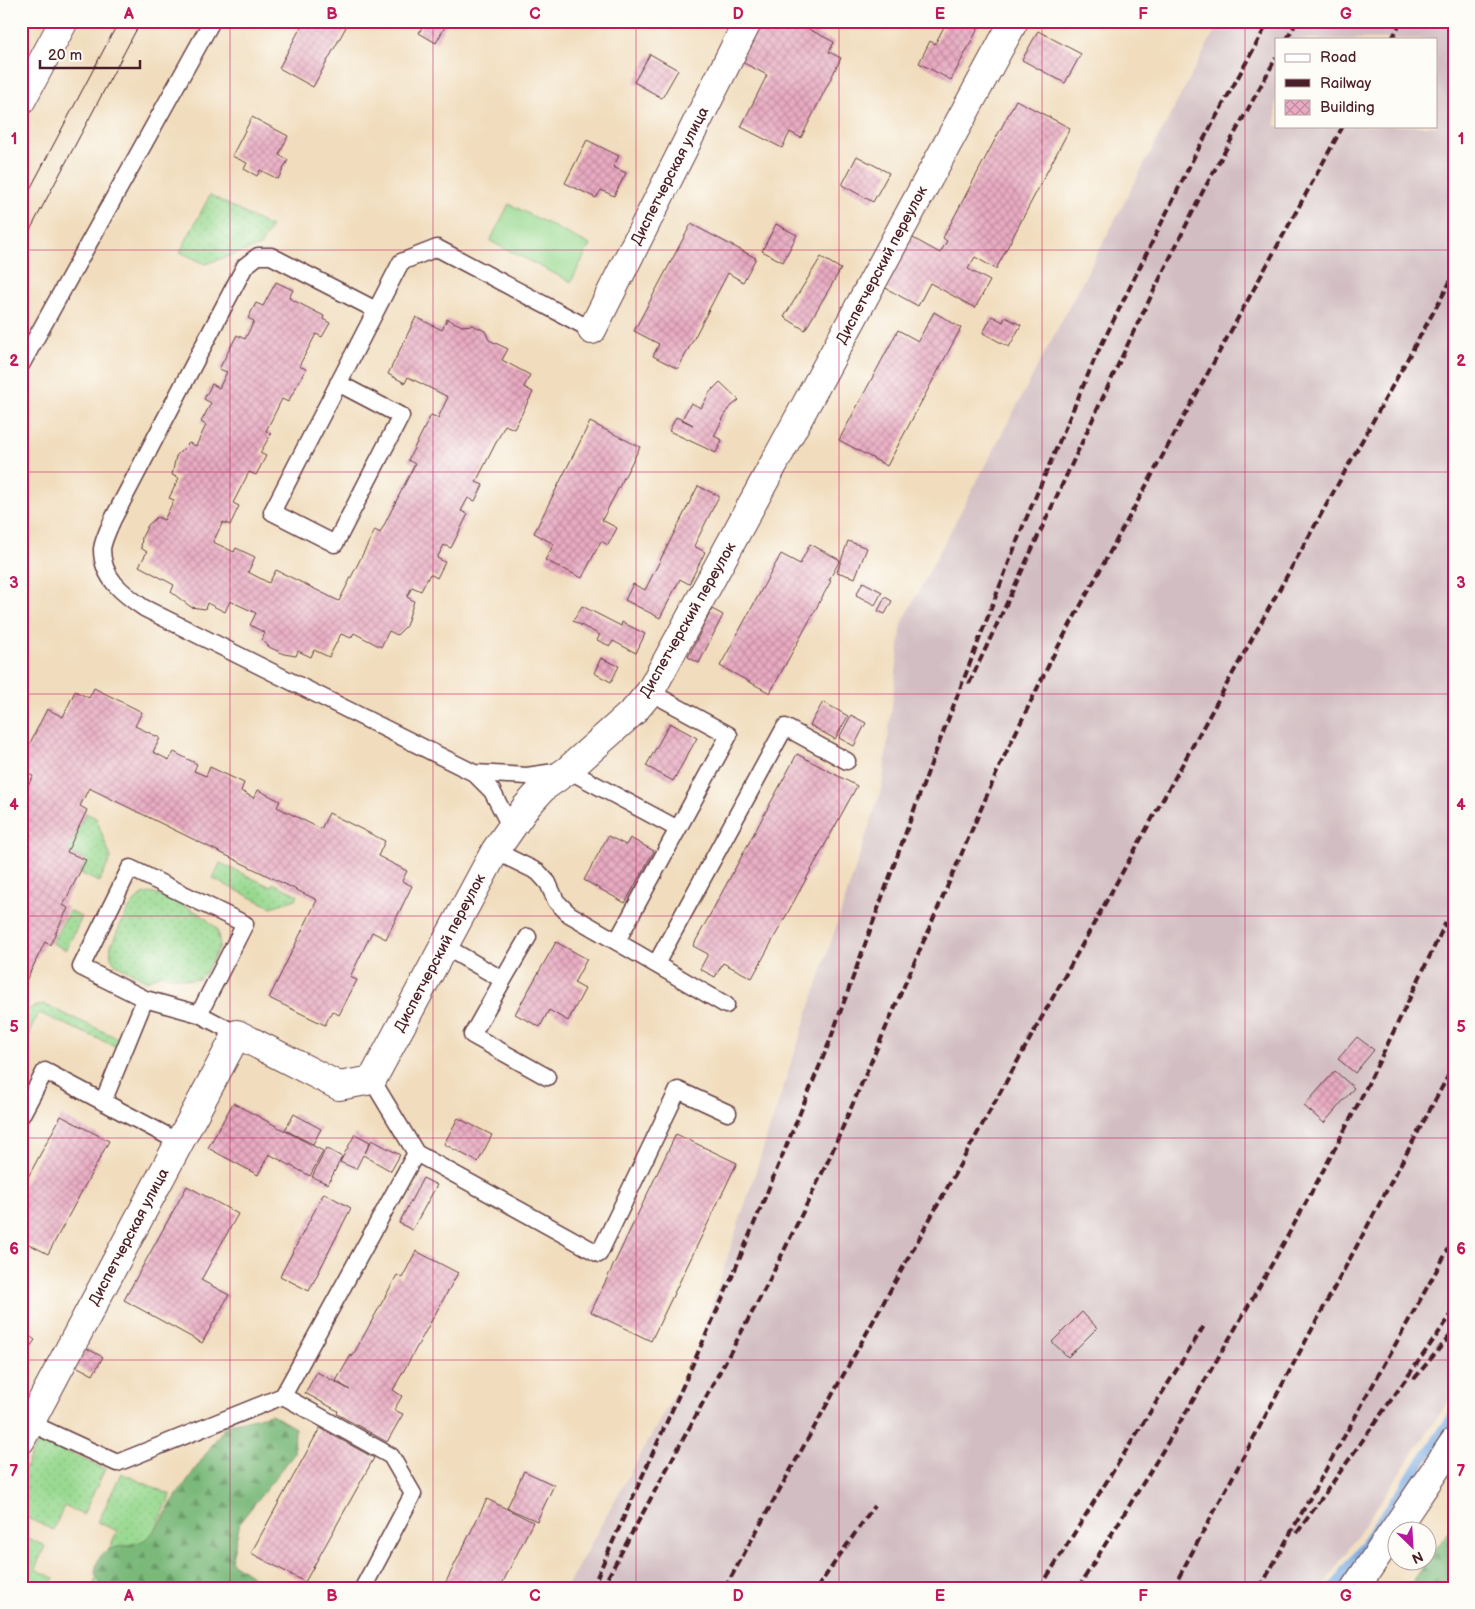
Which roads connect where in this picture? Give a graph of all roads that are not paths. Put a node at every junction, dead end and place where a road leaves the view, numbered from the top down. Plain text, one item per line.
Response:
1 (64, 21) edge
2 (212, 21) edge
3 (748, 21) edge
4 (1014, 21) edge
5 (21, 101) edge
6 (376, 310) junction
7 (592, 330) joint
8 (21, 365) edge
9 (338, 383) junction
10 (650, 692) junction
11 (847, 761) dead end
12 (568, 770) junction
13 (474, 773) junction
14 (511, 828) junction
15 (678, 829) junction
16 (495, 850) junction
17 (528, 937) dead end
18 (617, 941) junction
19 (444, 946) junction
20 (656, 964) junction
21 (503, 980) junction
22 (145, 999) junction
23 (726, 1005) dead end
24 (199, 1014) junction
25 (237, 1034) junction
26 (547, 1077) dead end
27 (372, 1080) junction
28 (103, 1102) junction
29 (728, 1113) dead end
30 (21, 1116) edge
31 (180, 1142) junction
32 (416, 1153) junction
33 (283, 1396) junction
34 (26, 1432) edge
35 (1454, 1442) edge
36 (363, 1588) edge
37 (1355, 1588) edge

1 - 5 street
2 - 8 lane
3 - 7 street, Диспетчерская улица
4 - 10 street, Диспетчерский переулок
6 - 7 lane
6 - 9 lane
6 - 13 lane
9 - 9 lane
10 - 12 street, Диспетчерский переулок
10 - 15 lane
11 - 20 lane
12 - 13 lane
12 - 14 street, Диспетчерский переулок
12 - 15 lane
13 - 14 lane
14 - 16 street, Диспетчерский переулок
15 - 18 lane
16 - 18 lane
16 - 19 street, Диспетчерский переулок
17 - 21 lane
18 - 20 lane
19 - 21 lane
19 - 27 street, Диспетчерский переулок
20 - 23 lane
21 - 26 lane
22 - 24 lane
22 - 24 lane
22 - 28 lane
24 - 25 lane
25 - 27 street
25 - 31 street, Диспетчерская улица
27 - 32 lane
28 - 30 lane
28 - 31 lane
29 - 32 lane
31 - 34 street, Диспетчерская улица
32 - 33 lane
33 - 34 lane
33 - 36 lane
35 - 37 street

